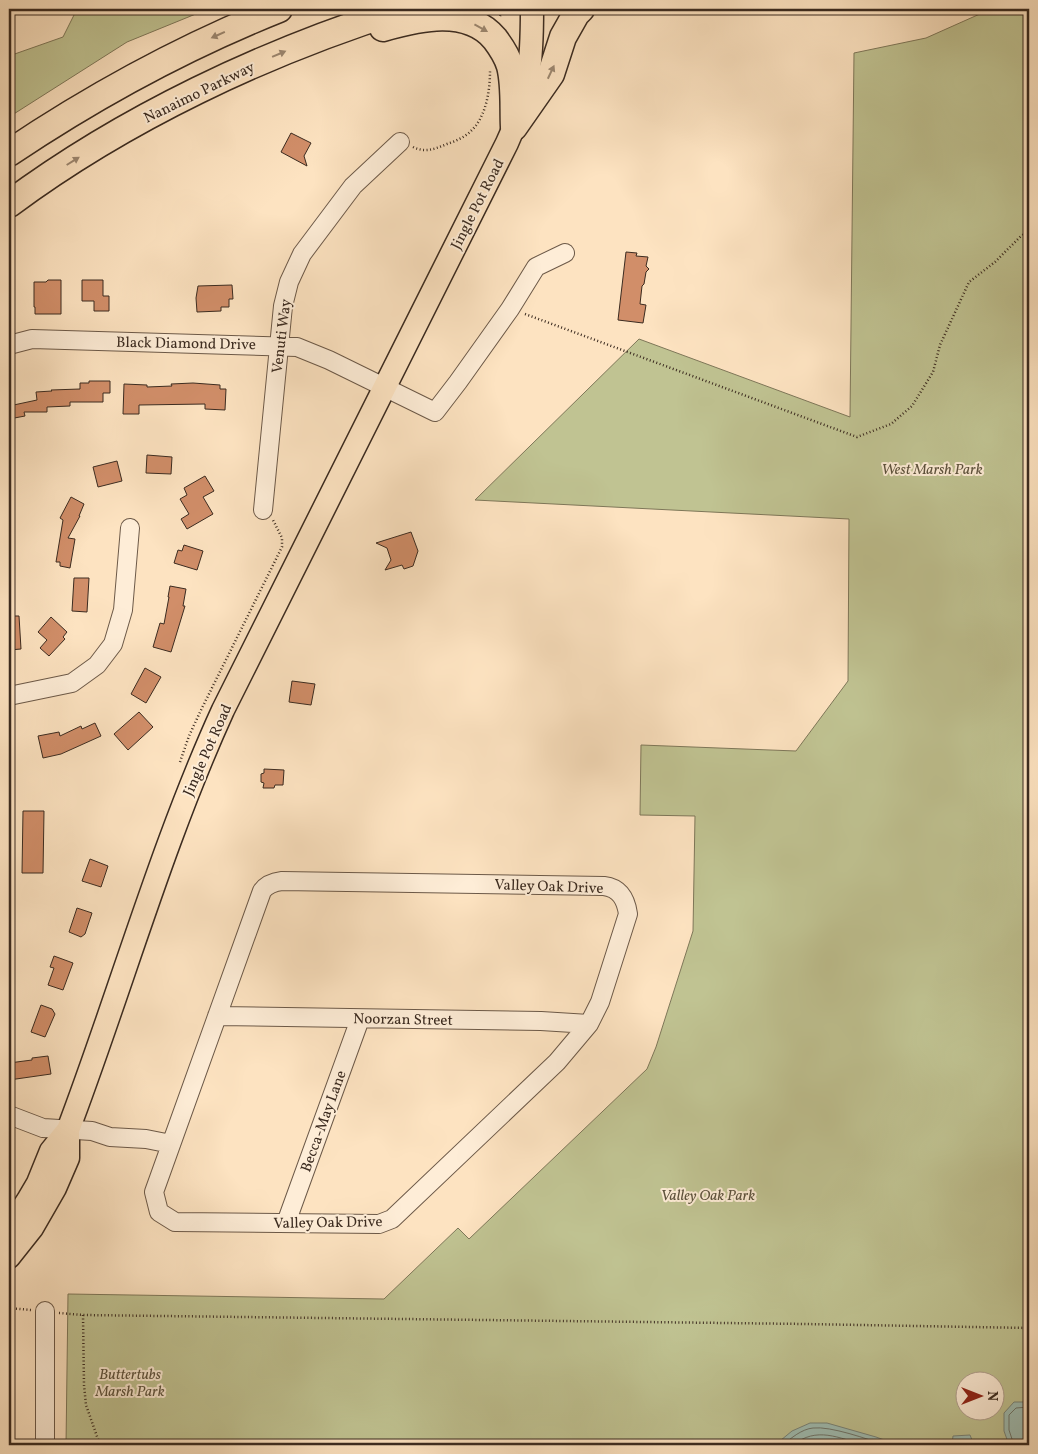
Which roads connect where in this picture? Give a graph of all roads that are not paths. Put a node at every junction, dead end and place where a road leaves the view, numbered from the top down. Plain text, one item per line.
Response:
1 (279, 9) edge
2 (365, 9) edge
3 (402, 9) edge
4 (532, 9) edge
5 (581, 9) edge
6 (330, 33) junction
7 (514, 127) junction
8 (400, 142) road end
9 (9, 153) edge
10 (9, 204) edge
11 (565, 254) dead end
12 (9, 345) edge
13 (279, 346) junction
14 (385, 387) junction
15 (263, 510) dead end
16 (130, 528) dead end
17 (9, 696) edge
18 (217, 1016) junction
19 (360, 1019) junction
20 (589, 1024) junction
21 (9, 1115) edge
22 (68, 1130) junction
23 (171, 1144) junction
24 (286, 1223) junction
25 (9, 1230) edge
26 (9, 1257) edge
27 (46, 1311) road end
28 (45, 1445) edge

1 -> 9 highway
2 - 6 highway
3 - 6 highway, Nanaimo Parkway
4 - 7 main road, Jingle Pot Road
7 -> 5 highway
6 -> 7 highway
10 -> 6 highway, Nanaimo Parkway
7 - 14 main road, Jingle Pot Road
8 - 13 street, Venuti Way
11 - 14 street
12 - 13 street, Black Diamond Drive
13 - 14 street, Black Diamond Drive
13 - 15 street, Venuti Way
14 - 22 main road, Jingle Pot Road
16 - 17 street
18 - 19 street, Noorzan Street
18 - 20 street, Valley Oak Drive
18 - 23 street, Valley Oak Drive
19 - 20 street, Noorzan Street
19 - 24 street, Becca-May Lane
20 - 24 street, Valley Oak Drive
21 - 22 street
22 - 23 street
22 - 25 main road, Jingle Pot Road
22 - 26 main road, Jingle Pot Road
23 - 24 street, Valley Oak Drive
27 - 28 street

